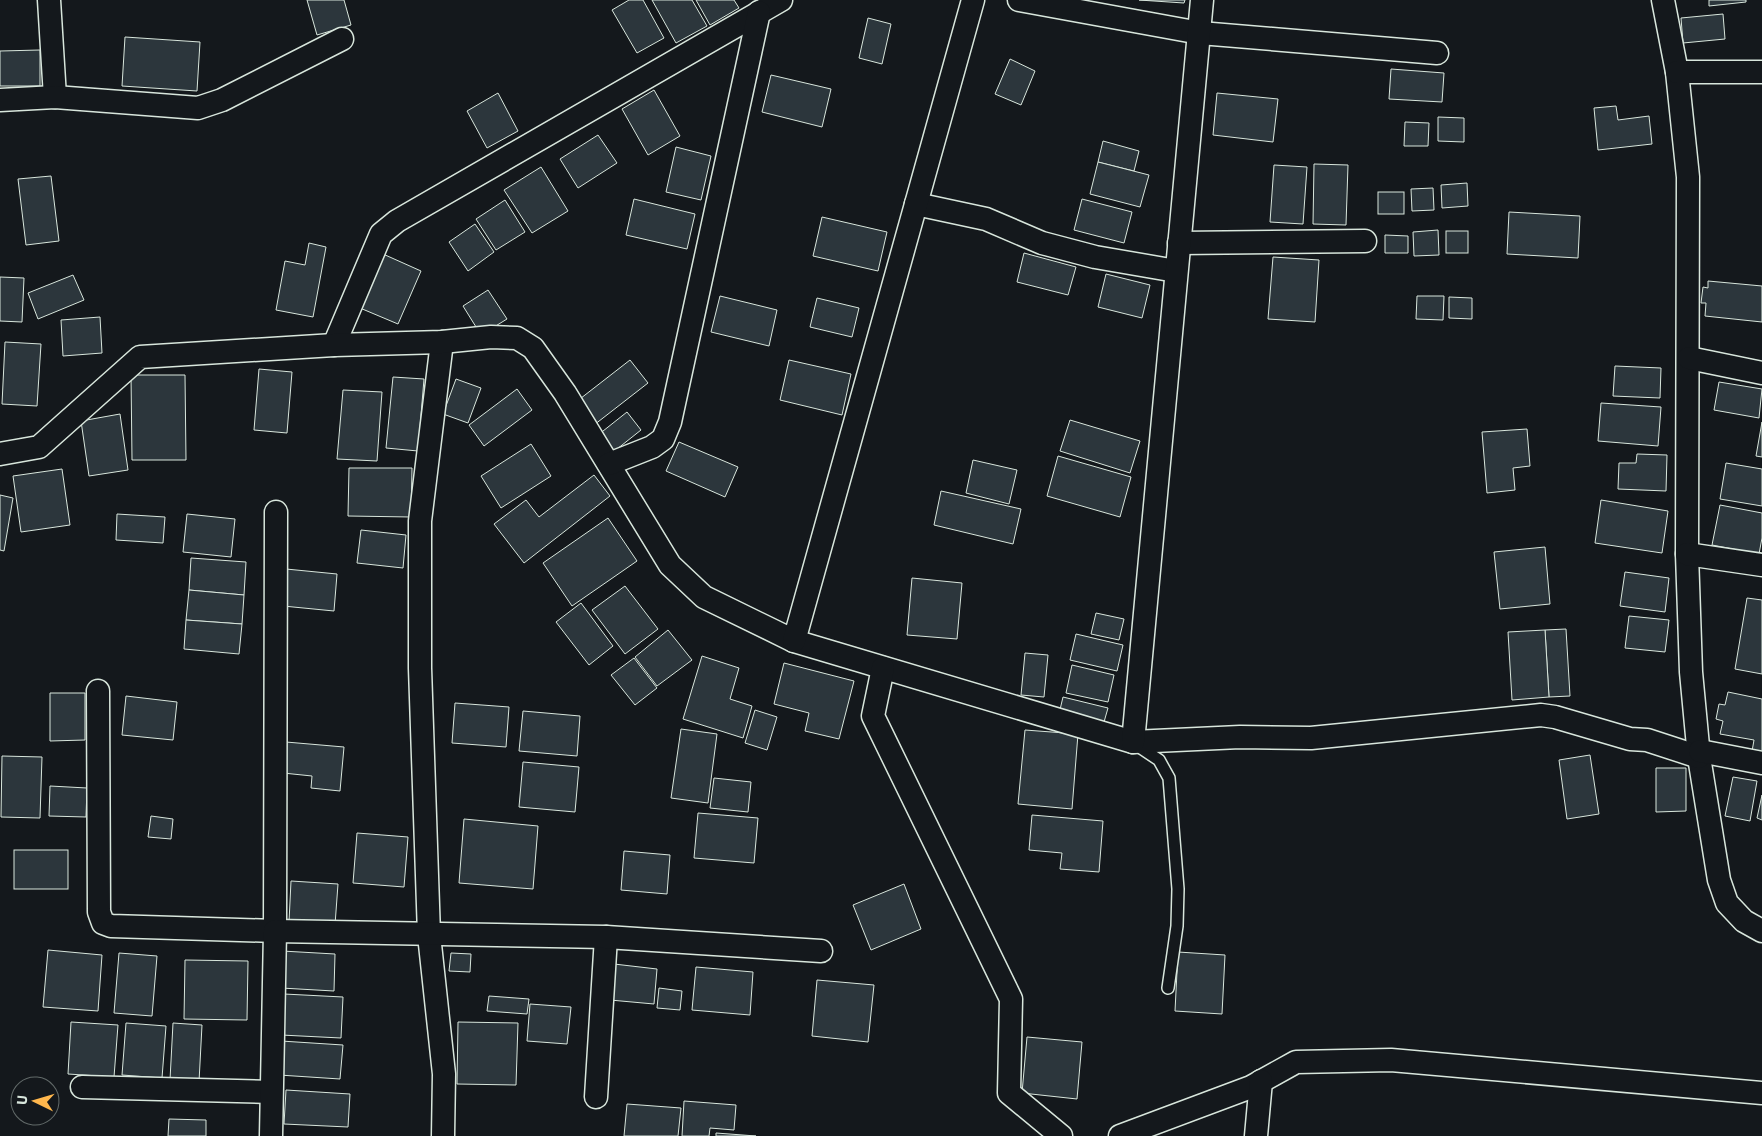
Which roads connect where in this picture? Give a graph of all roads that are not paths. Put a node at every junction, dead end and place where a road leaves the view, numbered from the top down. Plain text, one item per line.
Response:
1 (49, 0) edge
2 (781, 0) edge
3 (973, 0) edge
4 (1019, 0) edge
5 (1202, 0) edge
6 (1663, 0) edge
7 (759, 12) junction
8 (1200, 33) junction
9 (342, 40) dead end
10 (1437, 53) dead end
11 (1677, 72) junction
12 (1762, 72) edge
13 (55, 98) junction
14 (0, 100) edge
15 (916, 204) junction
16 (1365, 241) dead end
17 (1179, 243) junction
18 (1176, 271) junction
19 (442, 342) junction
20 (334, 345) junction
21 (1689, 358) junction
22 (1762, 373) edge
23 (0, 454) edge
24 (609, 464) junction
25 (276, 512) dead end
26 (1687, 554) junction
27 (1762, 566) edge
28 (794, 641) junction
29 (883, 668) junction
30 (98, 691) dead end
31 (1133, 742) junction
32 (1699, 754) junction
33 (1762, 763) edge
34 (1762, 931) edge
35 (275, 932) junction
36 (429, 935) junction
37 (606, 937) junction
38 (821, 951) dead end
39 (1168, 988) dead end
40 (1261, 1081) junction
41 (82, 1087) dead end
42 (271, 1092) junction
43 (1762, 1093) edge
44 (596, 1097) dead end
45 (270, 1136) edge
46 (443, 1136) edge
47 (1061, 1136) edge
48 (1120, 1136) edge
49 (1256, 1136) edge

1 - 13 street
2 - 7 street
3 - 15 street
4 - 8 street
5 - 8 street
6 - 11 street
7 - 20 street
7 - 24 street
8 - 10 street
8 - 17 street
9 - 13 street
11 - 12 street
11 - 21 street
13 - 14 street
15 - 18 street
15 - 28 street
16 - 17 street
17 - 18 street
18 - 31 street
19 - 20 street
19 - 24 street
19 - 36 street
20 - 23 street
21 - 22 street
21 - 26 street
24 - 28 street
25 - 35 street
26 - 27 street
26 - 32 street
28 - 29 street
29 - 31 street
29 - 47 street
30 - 35 street
31 - 32 street
31 - 39 lane
32 - 33 street
32 - 34 street
35 - 36 street
35 - 42 street
36 - 37 street
36 - 46 street
37 - 38 street
37 - 44 street
40 - 43 street
40 - 48 street
40 - 49 street
41 - 42 street
42 - 45 street

